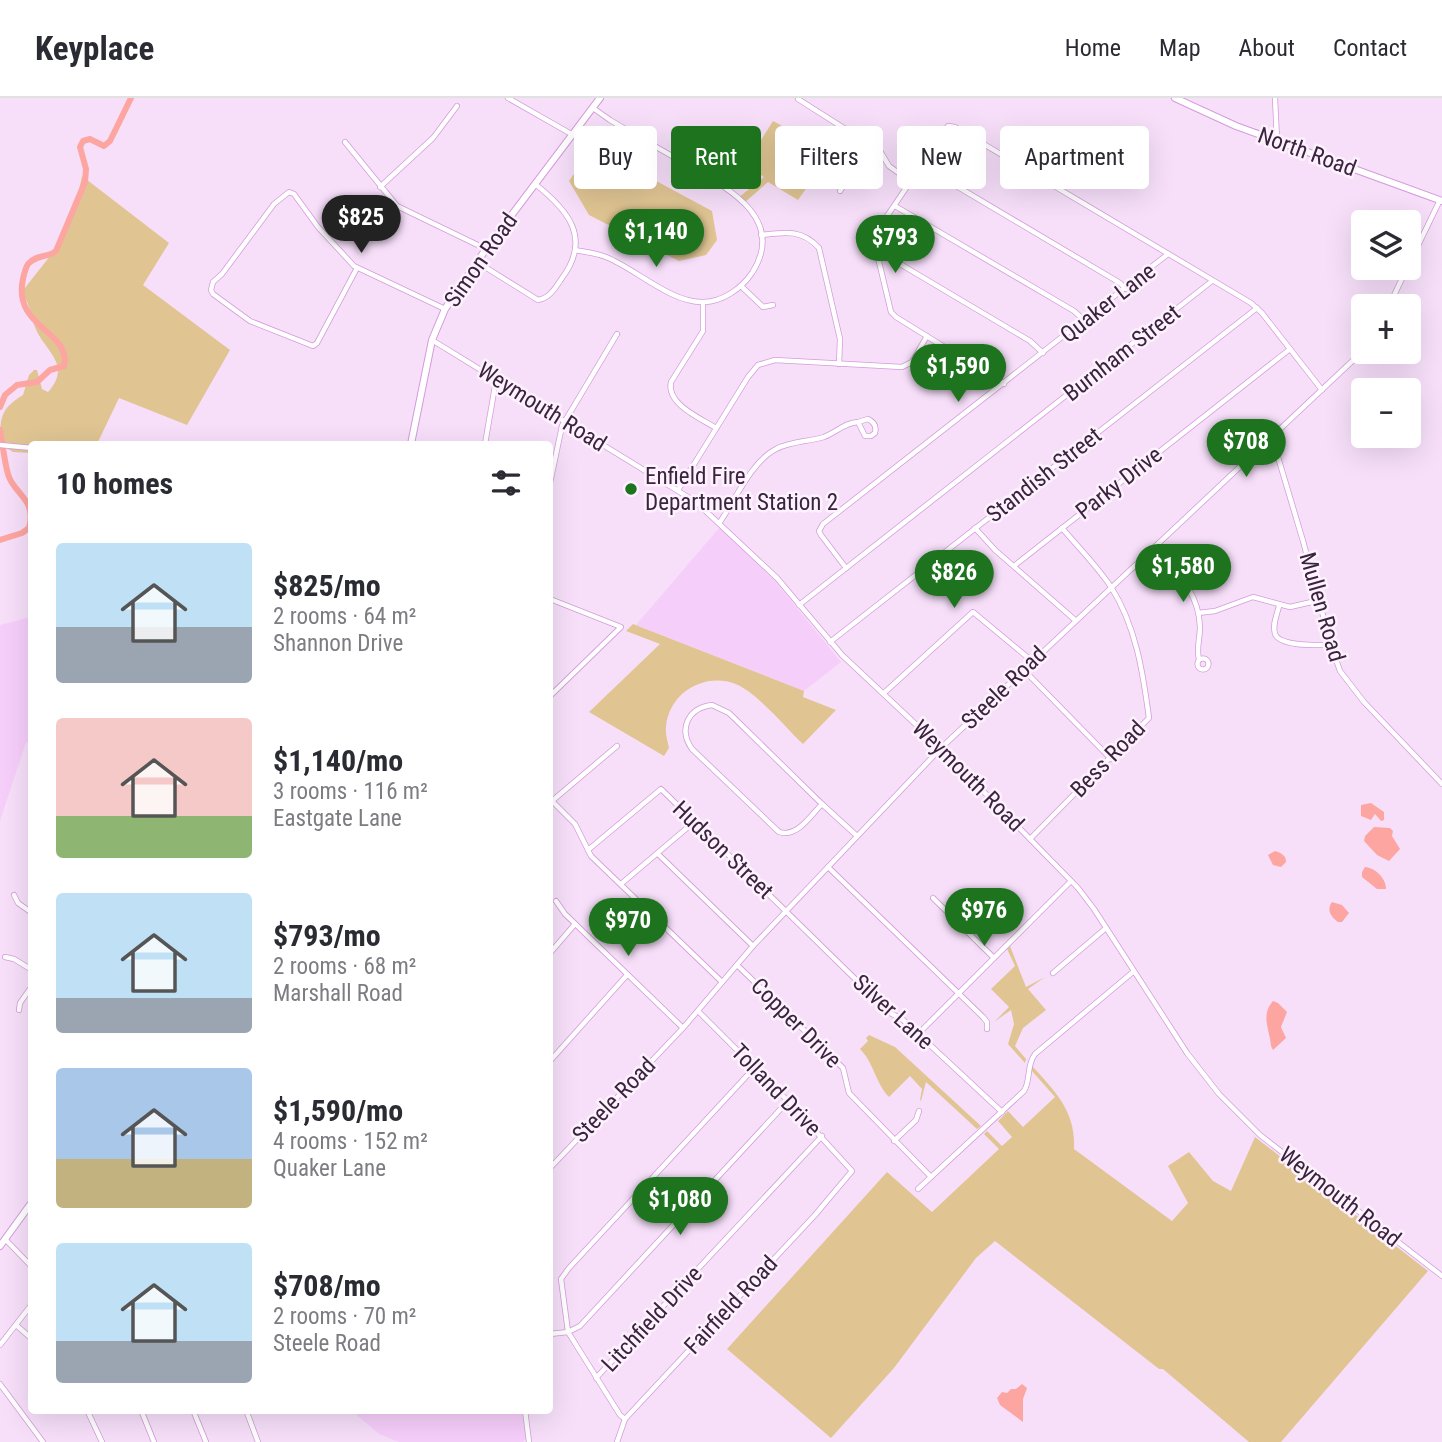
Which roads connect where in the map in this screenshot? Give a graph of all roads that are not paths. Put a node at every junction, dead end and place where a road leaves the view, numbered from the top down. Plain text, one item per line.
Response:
1 (508, 98) edge
2 (600, 98) edge
3 (1175, 98) edge
4 (1275, 98) edge
5 (798, 99) edge
6 (457, 106) dead end
7 (593, 107) junction
8 (842, 126) edge
9 (573, 135) junction
10 (1278, 141) junction
11 (345, 142) dead end
12 (986, 145) edge
13 (883, 153) edge
14 (897, 171) edge
15 (535, 184) junction
16 (380, 187) junction
17 (906, 189) edge
18 (961, 189) edge
19 (1441, 200) edge
20 (895, 206) junction
21 (761, 235) junction
22 (1421, 240) edge
23 (486, 249) junction
24 (575, 250) junction
25 (1168, 254) junction
26 (878, 257) junction
27 (477, 262) junction
28 (357, 268) junction
29 (1212, 281) junction
30 (741, 286) junction
31 (1126, 289) junction
32 (703, 302) junction
33 (772, 305) dead end
34 (1257, 308) junction
35 (445, 309) junction
36 (1085, 321) junction
37 (617, 334) dead end
38 (927, 336) junction
39 (432, 340) junction
40 (1290, 349) junction
41 (1044, 353) junction
42 (1351, 362) edge
43 (839, 364) junction
44 (498, 379) junction
45 (1004, 384) junction
46 (1322, 390) junction
47 (564, 420) junction
48 (858, 422) junction
49 (716, 428) junction
50 (1272, 437) junction
51 (412, 441) edge
52 (486, 441) edge
53 (0, 445) edge
54 (28, 447) edge
55 (553, 470) edge
56 (678, 490) junction
57 (720, 522) junction
58 (975, 528) junction
59 (1062, 528) junction
60 (1155, 547) junction
61 (1014, 566) junction
62 (846, 568) junction
63 (1111, 587) junction
64 (553, 600) edge
65 (1320, 600) junction
66 (799, 605) junction
67 (1279, 606) junction
68 (1198, 613) junction
69 (1076, 620) junction
70 (830, 642) junction
71 (1331, 645) junction
72 (1199, 659) dead end
73 (1032, 661) junction
74 (1024, 669) junction
75 (553, 693) edge
76 (884, 693) junction
77 (617, 746) dead end
78 (941, 748) junction
79 (1111, 758) junction
80 (1442, 784) edge
81 (553, 798) edge
82 (553, 802) edge
83 (822, 804) junction
84 (694, 822) junction
85 (857, 836) junction
86 (1030, 838) junction
87 (588, 850) junction
88 (658, 854) junction
89 (828, 867) junction
90 (1071, 881) junction
91 (621, 884) junction
92 (14, 895) dead end
93 (933, 898) dead end
94 (556, 901) dead end
95 (28, 910) edge
96 (786, 911) junction
97 (575, 924) junction
98 (1106, 928) junction
99 (753, 946) junction
100 (553, 950) edge
101 (5, 957) dead end
102 (993, 957) junction
103 (737, 965) junction
104 (28, 967) edge
105 (1053, 972) dead end
106 (1133, 972) junction
107 (627, 975) junction
108 (722, 982) junction
109 (28, 991) edge
110 (958, 993) junction
111 (19, 1010) dead end
112 (698, 1011) junction
113 (683, 1028) junction
114 (987, 1029) dead end
115 (918, 1034) junction
116 (553, 1058) edge
117 (755, 1067) junction
118 (788, 1101) junction
119 (919, 1111) dead end
120 (1002, 1112) junction
121 (822, 1136) junction
122 (894, 1141) junction
123 (553, 1165) edge
124 (852, 1171) joint
125 (931, 1177) junction
126 (918, 1189) dead end
127 (28, 1208) edge
128 (5, 1239) junction
129 (0, 1246) edge
130 (28, 1263) edge
131 (1442, 1276) edge
132 (28, 1309) edge
133 (16, 1325) junction
134 (568, 1332) junction
135 (553, 1334) edge
136 (28, 1336) edge
137 (0, 1346) edge
138 (596, 1378) junction
139 (0, 1384) edge
140 (89, 1414) edge
141 (142, 1414) edge
142 (195, 1414) edge
143 (248, 1414) edge
144 (526, 1414) edge
145 (625, 1419) junction
146 (43, 1442) edge
147 (102, 1442) edge
148 (153, 1442) edge
149 (206, 1442) edge
150 (258, 1442) edge
151 (529, 1442) edge
152 (617, 1442) edge

1 - 9 street
2 - 7 main road, Simon Road
3 - 10 main road, North Road
4 - 10 street
5 - 8 street
6 - 16 street
7 - 9 main road, Simon Road
7 - 21 street
9 - 15 main road, Simon Road
10 - 19 main road, North Road
11 - 16 street
12 - 25 street
13 - 14 street
15 - 23 main road, Simon Road
15 - 24 street
16 - 23 street
17 - 20 street
18 - 31 street
19 - 22 street
20 - 26 street
20 - 36 street
21 - 30 street
21 - 43 street
23 - 27 main road, Simon Road
24 - 27 street
24 - 32 street
25 - 29 street
25 - 31 street, Quaker Lane
26 - 38 street
26 - 41 street
27 - 35 main road, Simon Road
28 - 28 street
28 - 35 street
29 - 34 street
29 - 62 street, Burnham Street
30 - 32 street
30 - 33 street
31 - 36 street, Quaker Lane
32 - 49 street
34 - 40 street
34 - 58 street, Standish Street
35 - 39 main road, Simon Road
36 - 41 street, Quaker Lane
37 - 47 street
38 - 43 street
38 - 45 street
39 - 44 street, Weymouth Road
39 - 51 main road, Simon Road
40 - 46 street
40 - 59 street, Parky Drive
41 - 45 street, Quaker Lane
42 - 46 street, Steele Road
43 - 49 street
44 - 47 street, Weymouth Road
44 - 52 street
45 - 62 street, Quaker Lane
46 - 50 street, Steele Road
47 - 55 street
47 - 56 street, Weymouth Road
48 - 48 street
48 - 57 street
49 - 56 street
50 - 60 street, Steele Road
50 - 65 street, Mullen Road
53 - 54 street
56 - 57 street, Weymouth Road
57 - 66 street, Weymouth Road
58 - 61 street
58 - 70 street, Standish Street
59 - 61 street, Parky Drive
59 - 63 street
60 - 63 street, Steele Road
60 - 68 street
61 - 69 street
62 - 66 street, Burnham Street
63 - 69 street, Steele Road
63 - 79 street, Bess Road
64 - 75 street
65 - 67 street
65 - 71 street, Mullen Road
66 - 70 street, Weymouth Road
67 - 68 street
67 - 71 street
68 - 72 street
69 - 73 street, Steele Road
70 - 76 street, Weymouth Road
71 - 80 street, Mullen Road
73 - 74 street, Steele Road
73 - 76 street
74 - 78 street, Steele Road
74 - 79 street
76 - 78 street, Weymouth Road
77 - 81 street
78 - 85 street, Steele Road
78 - 86 street, Weymouth Road
79 - 86 street, Bess Road
82 - 87 street
83 - 83 street
83 - 85 street
84 - 87 street, Hudson Street
84 - 88 street
84 - 96 street, Hudson Street
85 - 89 street, Steele Road
86 - 90 street, Weymouth Road
87 - 91 street
88 - 91 street
88 - 99 street
89 - 96 street, Steele Road
89 - 110 street
90 - 98 street, Weymouth Road
90 - 102 street
91 - 108 street
92 - 95 street
93 - 102 street
94 - 97 street
96 - 99 street, Steele Road
96 - 115 street, Silver Lane
97 - 100 street
97 - 107 street
98 - 105 street
98 - 106 street, Weymouth Road
99 - 103 street, Steele Road
101 - 104 street
102 - 110 street
103 - 108 street, Steele Road
103 - 122 street, Copper Drive
106 - 120 street
106 - 131 street, Weymouth Road
107 - 113 street
107 - 116 street
108 - 112 street, Steele Road
109 - 111 street
110 - 114 street
110 - 115 street
112 - 113 street, Steele Road
112 - 117 street, Tolland Drive
113 - 123 street, Steele Road
115 - 120 street, Silver Lane
117 - 118 street, Tolland Drive
117 - 134 street
118 - 121 street, Tolland Drive
118 - 134 street
119 - 122 street
120 - 125 street
121 - 124 street, Tolland Drive
121 - 138 street, Litchfield Drive
122 - 125 street, Copper Drive
124 - 145 street, Fairfield Road
125 - 126 street
127 - 128 main road
128 - 129 main road
128 - 130 street
132 - 133 street
133 - 136 street
133 - 137 street
134 - 135 street
134 - 138 street
138 - 145 street
139 - 146 street
140 - 147 street
141 - 148 street
142 - 149 street
143 - 150 street
144 - 151 street
145 - 152 street, Fairfield Road

